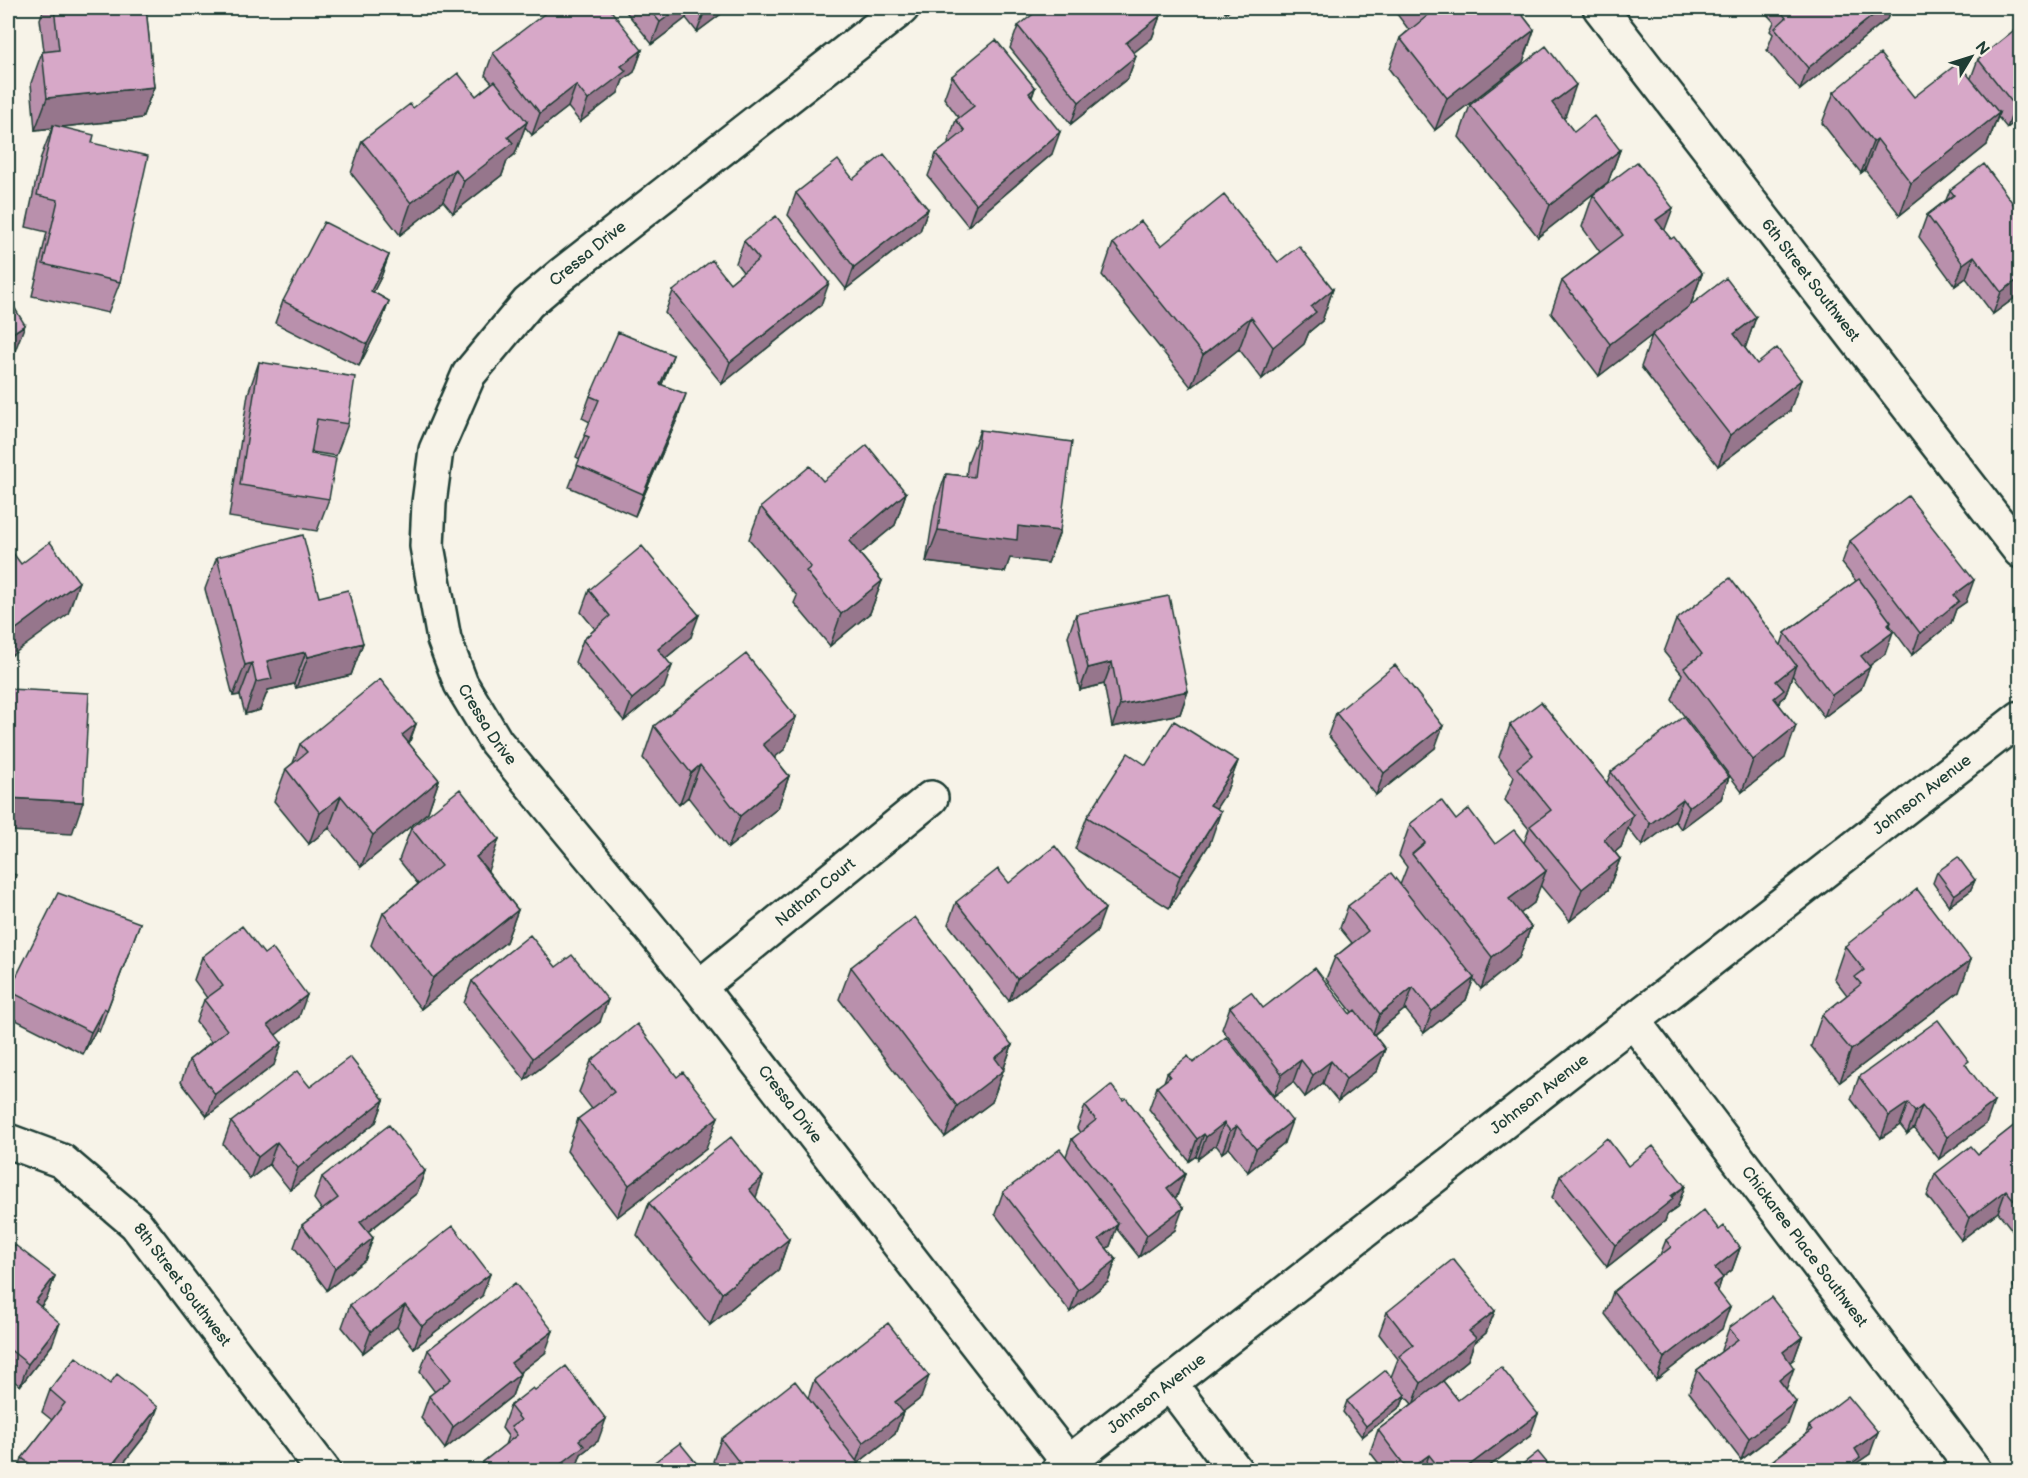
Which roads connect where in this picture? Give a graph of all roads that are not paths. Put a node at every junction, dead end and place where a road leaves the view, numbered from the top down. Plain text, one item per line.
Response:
1 (902, 8) edge
2 (1600, 8) edge
3 (2020, 551) edge
4 (2020, 718) edge
5 (931, 798) dead end
6 (699, 987) junction
7 (1634, 1022) junction
8 (8, 1141) edge
9 (1171, 1386) junction
10 (1064, 1467) edge
11 (322, 1470) edge
12 (1235, 1470) edge
13 (1974, 1470) edge

1 - 6 street, Cressa Drive
2 - 3 street, 6th Street Southwest
4 - 7 street, Johnson Avenue
5 - 6 street, Nathan Court
6 - 10 street, Cressa Drive
7 - 9 street, Johnson Avenue
7 - 13 street, Chickaree Place Southwest
8 - 11 street, 8th Street Southwest
9 - 10 street, Johnson Avenue
9 - 12 street

